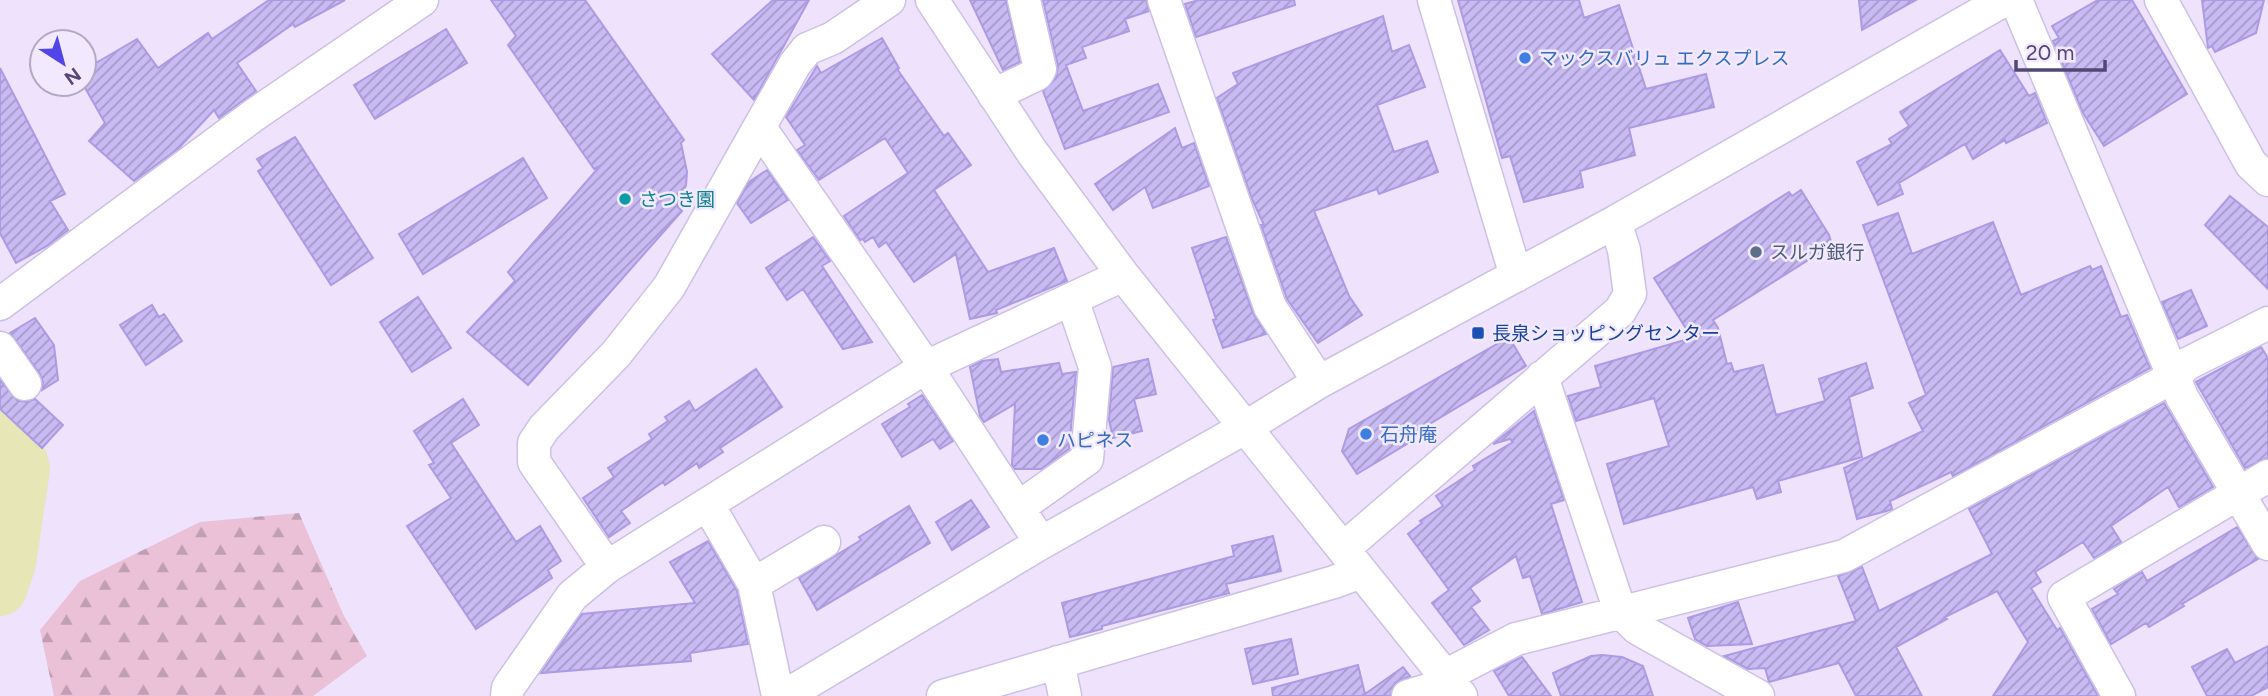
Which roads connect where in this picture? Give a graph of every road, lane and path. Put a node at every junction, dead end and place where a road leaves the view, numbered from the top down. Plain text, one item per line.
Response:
1 (422, 0) edge
2 (889, 0) edge
3 (932, 0) edge
4 (1024, 0) edge
5 (1164, 0) edge
6 (1434, 0) edge
7 (2004, 0) edge
8 (2016, 0) edge
9 (2161, 0) edge
10 (994, 94) junction
11 (760, 128) junction
12 (2268, 180) edge
13 (1615, 222) junction
14 (1123, 275) junction
15 (1516, 276) junction
16 (1072, 299) junction
17 (0, 304) edge
18 (2268, 323) edge
19 (0, 348) edge
20 (926, 367) junction
21 (1542, 377) junction
22 (2174, 377) junction
23 (1319, 382) junction
24 (25, 384) dead end
25 (1246, 427) junction
26 (2268, 475) edge
27 (2237, 492) junction
28 (708, 505) junction
29 (1018, 508) junction
30 (824, 542) dead end
31 (1041, 543) junction
32 (2268, 544) edge
33 (1352, 561) junction
34 (607, 567) junction
35 (754, 584) junction
36 (1620, 611) junction
37 (1058, 662) junction
38 (1452, 685) edge
39 (804, 691) edge
40 (507, 696) edge
41 (778, 696) edge
42 (943, 696) edge
43 (1065, 696) edge
44 (1408, 696) edge
45 (1758, 696) edge
46 (2119, 696) edge

1 - 17 street
2 - 11 street
3 - 10 street
4 - 10 street
5 - 23 street
6 - 15 street
7 - 13 street
8 - 22 street
9 - 12 street
10 - 14 street
11 - 20 street
11 - 34 street
13 - 15 street
13 - 21 street
14 - 16 street
14 - 25 street
15 - 23 street
16 - 20 street
16 - 29 street
18 - 22 street
19 - 24 street
20 - 28 street
20 - 29 street
21 - 33 street
21 - 36 street
22 - 27 street
22 - 36 street
23 - 25 street
25 - 31 street
25 - 33 street
26 - 27 street
27 - 32 street
27 - 46 street
28 - 34 street
28 - 35 street
29 - 31 street
30 - 35 street
31 - 39 street
33 - 37 street
33 - 38 street
34 - 40 street
35 - 41 street
36 - 38 street
36 - 45 street
37 - 42 street
37 - 43 street
38 - 44 street

